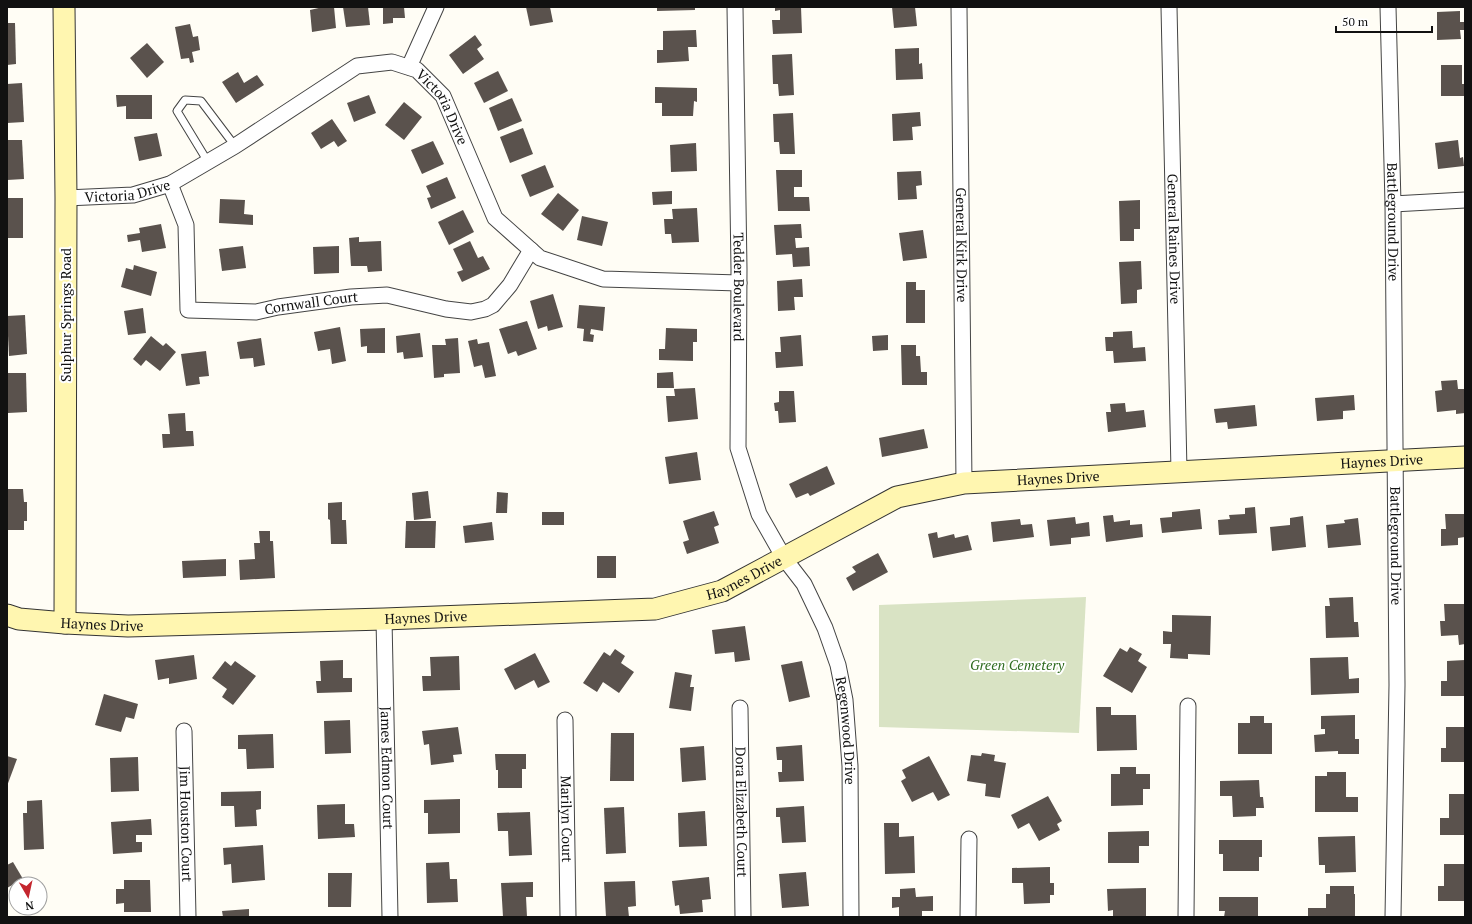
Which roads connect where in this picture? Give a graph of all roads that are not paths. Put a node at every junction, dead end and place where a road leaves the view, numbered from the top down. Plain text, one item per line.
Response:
1 (64, 7) edge
2 (436, 7) edge
3 (735, 7) edge
4 (959, 7) edge
5 (1169, 7) edge
6 (1388, 7) edge
7 (408, 67) junction
8 (235, 146) junction
9 (208, 162) junction
10 (170, 184) junction
11 (66, 198) junction
12 (1465, 200) edge
13 (1393, 204) junction
14 (531, 250) junction
15 (739, 283) junction
16 (1465, 457) edge
17 (1395, 461) junction
18 (1180, 471) junction
19 (964, 483) junction
20 (784, 558) junction
21 (7, 615) edge
22 (384, 620) junction
23 (64, 623) junction
24 (1188, 706) dead end
25 (740, 708) dead end
26 (565, 720) dead end
27 (184, 731) dead end
28 (969, 839) dead end
29 (188, 917) edge
30 (390, 917) edge
31 (568, 917) edge
32 (743, 917) edge
33 (851, 917) edge
34 (968, 917) edge
35 (1186, 917) edge
36 (1393, 917) edge

1 - 11 street, Sulphur Springs Road
2 - 7 street
3 - 15 street, Tedder Boulevard
4 - 19 street, General Kirk Drive
5 - 18 street, General Raines Drive
6 - 13 street, Battleground Drive
7 - 8 street, Victoria Drive
7 - 14 street, Victoria Drive
8 - 9 street, Victoria Drive
8 - 9 lane
9 - 10 street, Victoria Drive
10 - 11 street, Victoria Drive
10 - 14 street, Cornwall Court
11 - 23 street, Sulphur Springs Road
12 - 13 street
13 - 17 street, Battleground Drive
14 - 15 street, Victoria Drive
15 - 20 street, Tedder Boulevard
16 - 17 street, Haynes Drive
17 - 18 street, Haynes Drive
17 - 36 street, Battleground Drive
18 - 19 street, Haynes Drive
19 - 20 street, Haynes Drive
20 - 22 street, Haynes Drive
20 - 33 street, Regenwood Drive
21 - 23 street, Haynes Drive
22 - 23 street, Haynes Drive
22 - 30 street, James Edmon Court
24 - 35 street
25 - 32 street, Dora Elizabeth Court
26 - 31 street, Marilyn Court
27 - 29 street, Jim Houston Court
28 - 34 street

